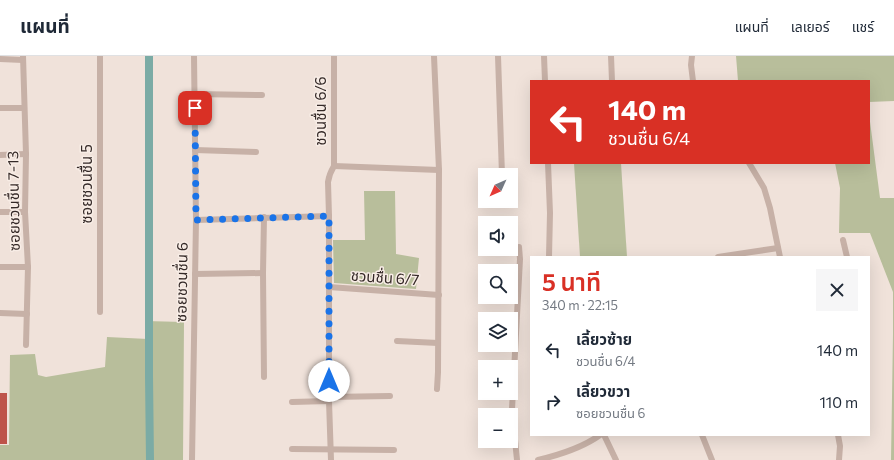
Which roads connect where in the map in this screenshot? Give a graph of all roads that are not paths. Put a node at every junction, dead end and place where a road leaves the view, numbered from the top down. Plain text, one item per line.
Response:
1 (100, 56) edge
2 (194, 56) edge
3 (334, 56) edge
4 (434, 56) edge
5 (498, 56) edge
6 (544, 56) edge
7 (611, 56) edge
8 (692, 56) edge
9 (23, 58) edge
10 (0, 59) edge
11 (545, 80) edge
12 (612, 80) edge
13 (693, 80) edge
14 (194, 94) junction
15 (262, 95) dead end
16 (0, 108) edge
17 (24, 108) junction
18 (195, 150) junction
19 (256, 152) dead end
20 (26, 154) junction
21 (0, 155) edge
22 (548, 164) edge
23 (750, 164) edge
24 (334, 166) junction
25 (502, 168) edge
26 (439, 170) junction
27 (0, 212) edge
28 (26, 212) junction
29 (329, 216) junction
30 (264, 218) junction
31 (196, 220) junction
32 (843, 240) dead end
33 (519, 247) dead end
34 (778, 248) junction
35 (549, 256) edge
36 (725, 256) edge
37 (780, 256) edge
38 (847, 256) edge
39 (0, 267) edge
40 (28, 267) junction
41 (263, 273) junction
42 (194, 274) junction
43 (329, 288) junction
44 (439, 295) junction
45 (100, 312) dead end
46 (0, 313) edge
47 (27, 314) junction
48 (397, 341) dead end
49 (438, 343) junction
50 (26, 345) dead end
51 (264, 377) dead end
52 (438, 389) dead end
53 (390, 396) dead end
54 (328, 399) junction
55 (292, 402) dead end
56 (599, 436) edge
57 (604, 436) edge
58 (702, 436) edge
59 (838, 436) edge
60 (331, 449) junction
61 (292, 450) dead end
62 (394, 450) dead end
63 (192, 460) edge
64 (331, 460) edge
65 (518, 460) edge
66 (538, 460) edge
67 (616, 460) edge
68 (712, 460) edge
69 (839, 460) edge

1 - 45 street, ซอยชวนชื่น 5
2 - 14 street, ซอยชวนชื่น 6
3 - 24 street, ชวนชื่น 6/6
4 - 26 street
5 - 25 street
6 - 11 street
7 - 12 street
8 - 13 street
9 - 10 street
9 - 17 street, ซอยชวนชื่น 7-13
14 - 15 street
14 - 18 street, ซอยชวนชื่น 6
16 - 17 street
17 - 20 street, ซอยชวนชื่น 7-13
18 - 19 street
18 - 31 street, ซอยชวนชื่น 6
20 - 21 street
20 - 28 street, ซอยชวนชื่น 7-13
22 - 35 street
23 - 34 street
24 - 26 street
24 - 29 street, ชวนชื่น 6/6
26 - 44 street
27 - 28 street
28 - 40 street, ซอยชวนชื่น 7-13
29 - 30 street
29 - 43 street, ชวนชื่น 6/6
30 - 31 street
30 - 41 street
31 - 42 street, ซอยชวนชื่น 6
32 - 38 street
33 - 65 street
34 - 36 street
34 - 37 street
39 - 40 street
40 - 47 street, ซอยชวนชื่น 7-13
41 - 42 street
41 - 51 street
42 - 63 street, ซอยชวนชื่น 6
43 - 44 street, ชวนชื่น 6/7
43 - 54 street, ชวนชื่น 6/6
44 - 49 street
46 - 47 street
47 - 50 street, ซอยชวนชื่น 7-13
48 - 49 street
49 - 52 street
53 - 54 street
54 - 55 street
54 - 60 street, ชวนชื่น 6/6
56 - 66 street
57 - 67 street
58 - 68 street
59 - 69 street
60 - 61 street
60 - 62 street
60 - 64 street, ชวนชื่น 6/6

